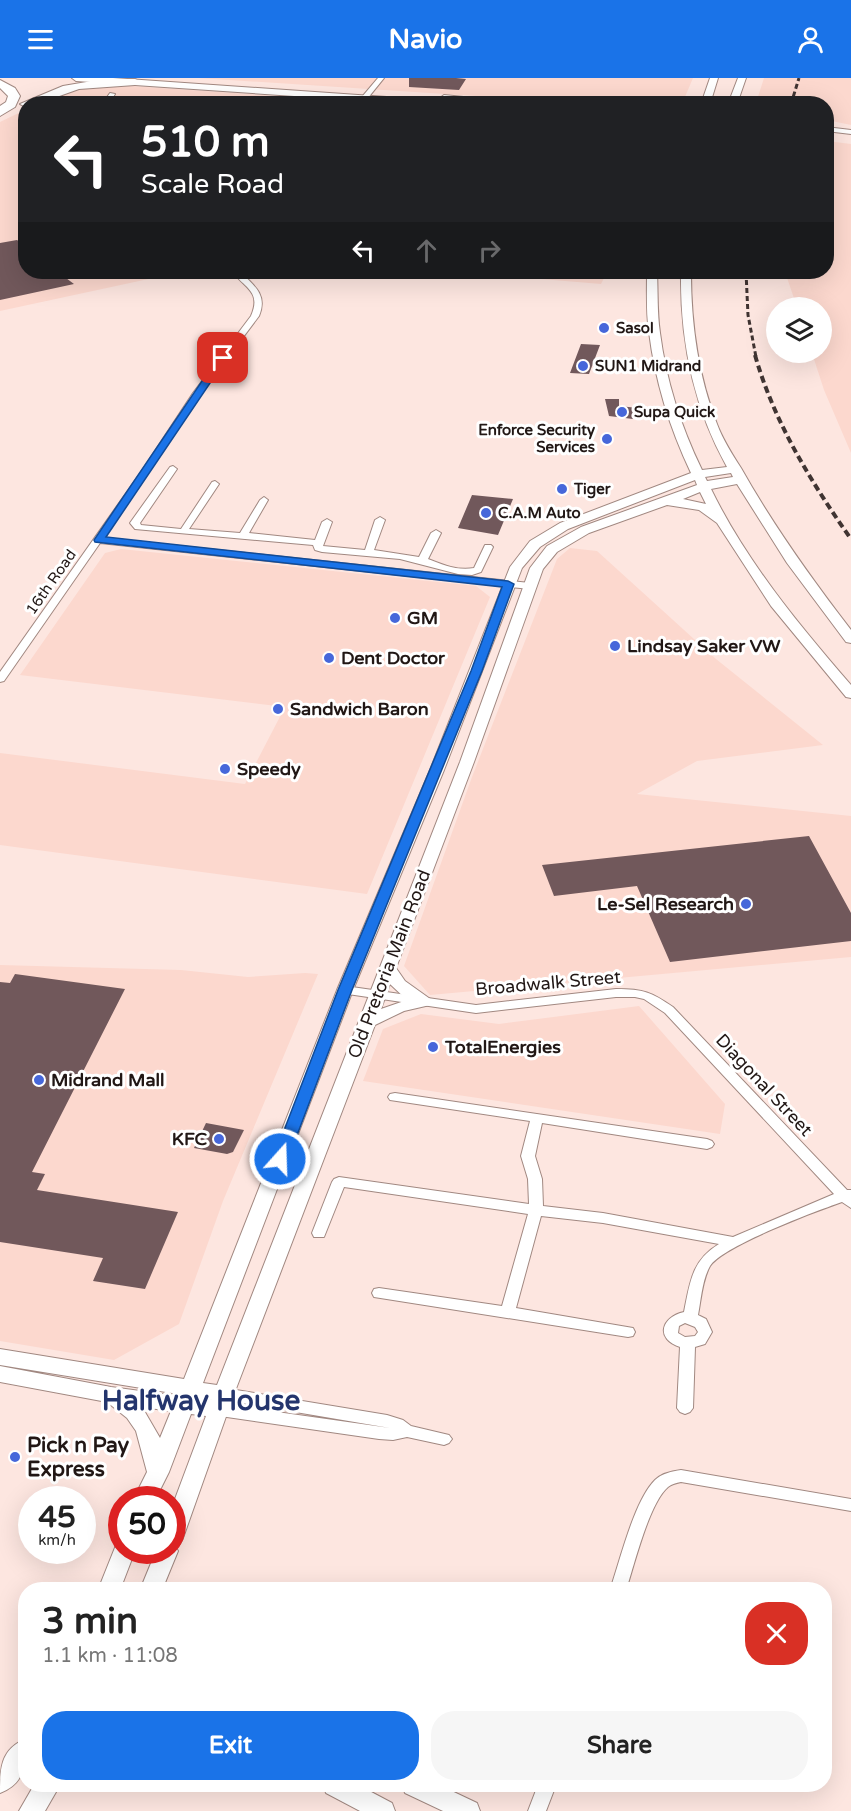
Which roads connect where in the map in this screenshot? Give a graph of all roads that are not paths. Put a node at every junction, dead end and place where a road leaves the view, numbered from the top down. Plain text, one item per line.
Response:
1 (76, 78) edge
2 (156, 78) edge
3 (381, 78) edge
4 (714, 78) edge
5 (742, 78) edge
6 (135, 82) junction
7 (0, 83) edge
8 (46, 96) edge
9 (335, 96) edge
10 (343, 96) edge
11 (366, 96) edge
12 (708, 96) edge
13 (736, 96) edge
14 (18, 107) edge
15 (0, 113) edge
16 (834, 130) edge
17 (851, 132) edge
18 (834, 136) edge
19 (851, 139) edge
20 (244, 279) edge
21 (652, 279) edge
22 (686, 279) edge
23 (172, 469) dead end
24 (738, 475) junction
25 (702, 480) junction
26 (215, 484) dead end
27 (264, 500) dead end
28 (642, 508) junction
29 (380, 520) dead end
30 (327, 522) dead end
31 (183, 532) junction
32 (728, 532) junction
33 (436, 533) dead end
34 (243, 535) junction
35 (275, 538) junction
36 (99, 540) junction
37 (289, 540) junction
38 (318, 543) junction
39 (488, 547) dead end
40 (368, 554) junction
41 (264, 558) junction
42 (278, 559) junction
43 (423, 561) junction
44 (508, 584) junction
45 (530, 586) junction
46 (851, 639) edge
47 (0, 679) edge
48 (851, 694) edge
49 (387, 967) junction
50 (345, 990) junction
51 (376, 996) junction
52 (648, 996) joint
53 (421, 1001) junction
54 (366, 1022) junction
55 (395, 1097) dead end
56 (537, 1118) junction
57 (707, 1144) dead end
58 (849, 1197) edge
59 (536, 1210) junction
60 (319, 1233) dead end
61 (736, 1242) junction
62 (379, 1293) dead end
63 (508, 1312) junction
64 (690, 1318) junction
65 (628, 1332) dead end
66 (688, 1343) junction
67 (0, 1357) edge
68 (0, 1374) edge
69 (111, 1395) junction
70 (186, 1397) junction
71 (222, 1402) junction
72 (685, 1408) dead end
73 (444, 1439) dead end
74 (158, 1472) junction
75 (151, 1486) edge
76 (186, 1500) edge
77 (851, 1505) edge
78 (119, 1564) edge
79 (162, 1564) edge
80 (112, 1582) edge
81 (154, 1582) edge
82 (621, 1582) edge
83 (18, 1759) edge
84 (0, 1782) edge
85 (43, 1792) edge
86 (347, 1792) edge
87 (429, 1792) edge
88 (544, 1792) edge
89 (31, 1811) edge
90 (383, 1811) edge
91 (468, 1811) edge
92 (537, 1811) edge

1 - 6 main road
2 - 10 main road
3 - 11 street
4 - 12 main road
5 - 13 main road
6 - 8 highway
6 - 9 main road
7 - 15 highway
14 - 15 highway
16 - 17 street
18 - 19 street
20 - 36 street, 16th Road
21 - 25 main road
22 - 24 main road
23 - 31 street
24 - 25 main road, Old Pretoria Main Road
24 - 46 main road
25 - 28 main road, Old Pretoria Main Road
25 - 32 main road
25 - 44 main road, Old Pretoria Main Road
26 - 31 street
27 - 34 street
28 - 32 main road
28 - 45 main road, Old Pretoria Main Road
29 - 40 street
30 - 38 street
31 - 34 street
32 - 48 main road
33 - 43 street
34 - 35 street
35 - 37 street
35 - 41 street
36 - 41 street
36 - 47 street, 16th Road
37 - 38 street
37 - 42 street
38 - 40 street
39 - 43 street
40 - 43 street
41 - 42 street
42 - 44 street
44 - 45 street
44 - 50 main road, Old Pretoria Main Road
45 - 49 main road, Old Pretoria Main Road
49 - 51 main road, Old Pretoria Main Road
49 - 53 main road
50 - 51 street, Broadwalk Street
50 - 70 main road, Old Pretoria Main Road
51 - 53 street, Broadwalk Street
51 - 54 main road, Old Pretoria Main Road
52 - 53 street, Broadwalk Street
52 - 58 street, Diagonal Street
53 - 54 main road
54 - 71 main road, Old Pretoria Main Road
55 - 56 street
56 - 57 street
56 - 59 street
58 - 61 street
59 - 60 street
59 - 61 street
59 - 63 street
61 - 64 street
62 - 63 street
63 - 65 street
64 - 66 street
64 - 66 street
66 - 72 street
67 - 70 main road
68 - 69 main road
69 - 70 main road
69 - 74 main road
70 - 71 main road
70 - 74 main road, Old Pretoria Main Road
71 - 73 street
71 - 76 main road, Old Pretoria Main Road
74 - 75 main road, Old Pretoria Main Road
77 - 82 street
78 - 80 main road
79 - 81 main road
83 - 84 main road
85 - 89 main road
86 - 90 main road
87 - 91 main road
88 - 92 street

